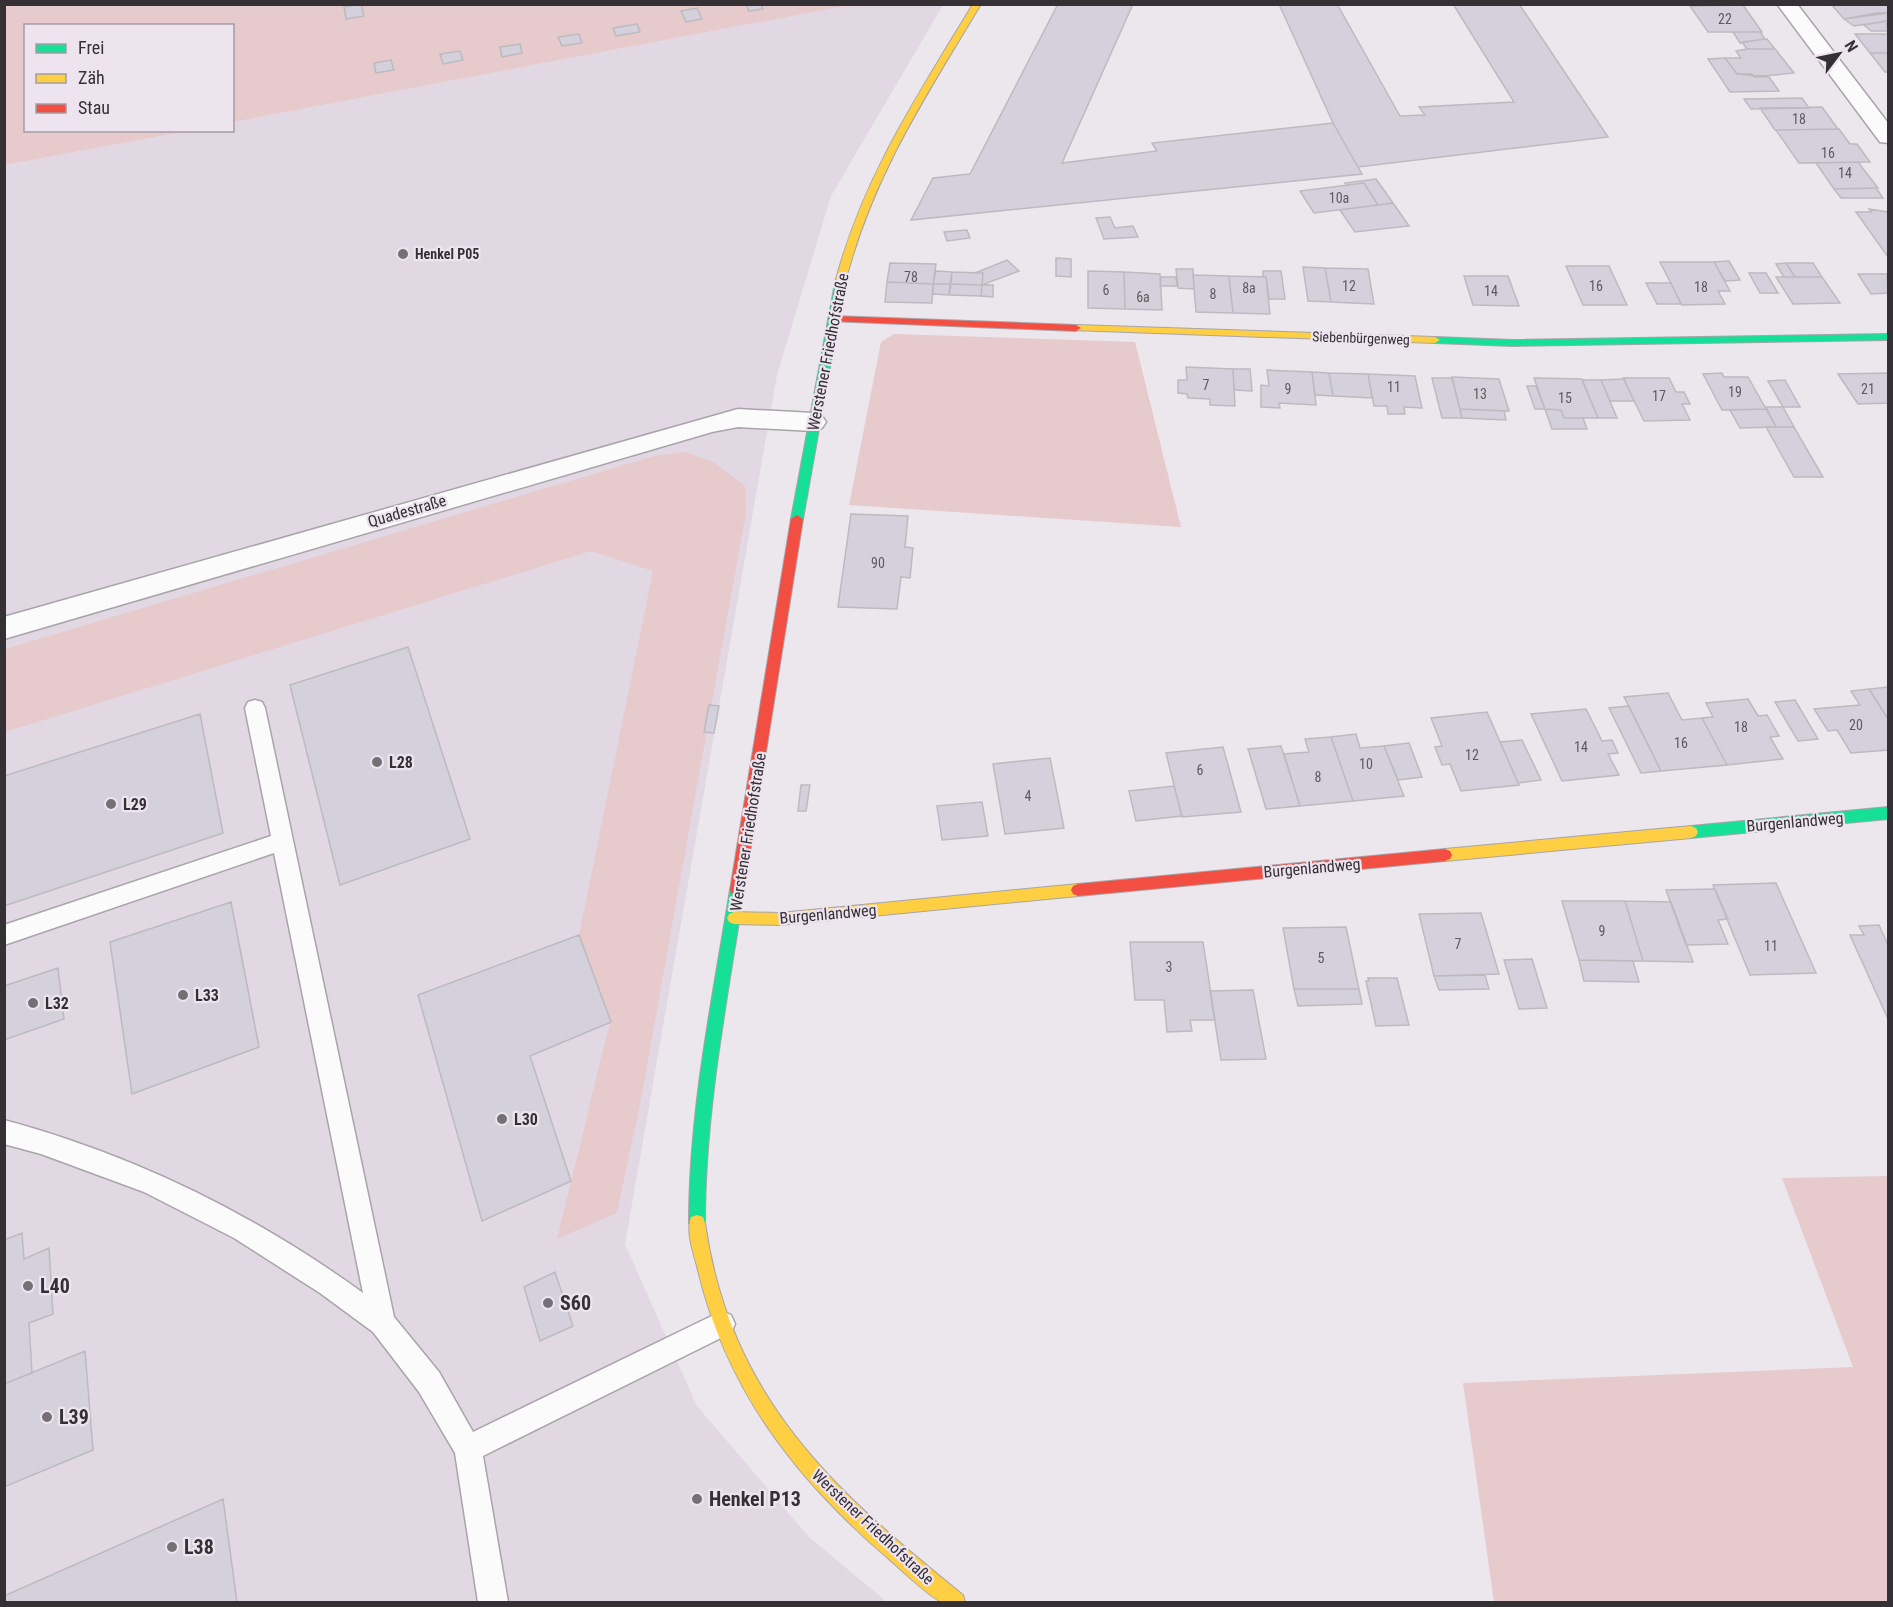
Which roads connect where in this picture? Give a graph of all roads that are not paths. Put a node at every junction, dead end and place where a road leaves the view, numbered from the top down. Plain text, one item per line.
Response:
1 (977, 4) edge
2 (1786, 4) edge
3 (1888, 137) edge
4 (833, 319) junction
5 (1888, 337) edge
6 (813, 422) junction
7 (4, 628) edge
8 (255, 708) dead end
9 (1888, 813) edge
10 (282, 841) junction
11 (734, 918) junction
12 (4, 935) edge
13 (4, 1132) edge
14 (382, 1323) junction
15 (722, 1324) junction
16 (468, 1449) junction
17 (493, 1602) edge
18 (956, 1602) edge

1 - 4 street, Werstener Friedhofstraße
2 - 3 street
4 - 5 street, Siebenbürgenweg
4 - 6 street, Werstener Friedhofstraße
6 - 7 street, Quadestraße
6 - 11 street, Werstener Friedhofstraße
8 - 10 lane
9 - 11 street, Burgenlandweg
10 - 12 lane
10 - 14 lane
11 - 15 street, Werstener Friedhofstraße
13 - 14 lane
14 - 16 lane
15 - 16 lane
15 - 18 street, Werstener Friedhofstraße
16 - 17 lane

